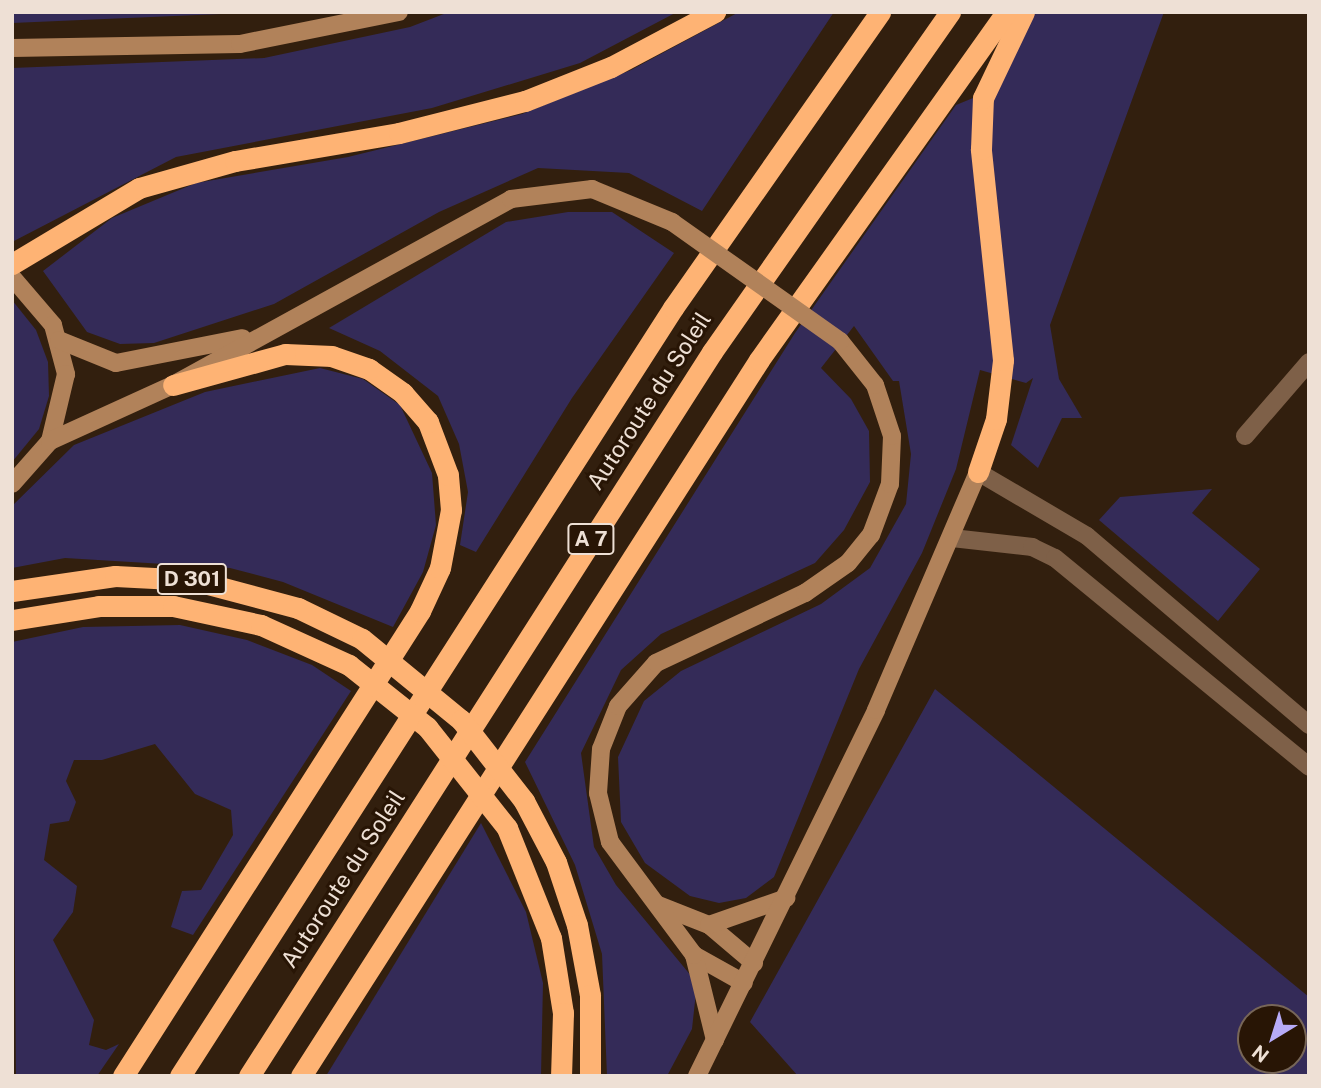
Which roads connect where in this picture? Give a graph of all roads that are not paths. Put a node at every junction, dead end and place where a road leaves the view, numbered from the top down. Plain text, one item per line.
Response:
1 (399, 12) edge
2 (715, 12) edge
3 (880, 12) edge
4 (950, 12) edge
5 (1006, 12) edge
6 (1024, 12) edge
7 (12, 48) edge
8 (12, 264) edge
9 (12, 276) edge
10 (257, 336) junction
11 (59, 340) junction
12 (1309, 362) edge
13 (173, 385) junction
14 (1245, 436) dead end
15 (51, 441) junction
16 (978, 472) junction
17 (12, 484) edge
18 (952, 538) junction
19 (12, 591) edge
20 (12, 620) edge
21 (1309, 725) edge
22 (1309, 767) edge
23 (786, 898) junction
24 (658, 905) junction
25 (709, 925) junction
26 (694, 955) junction
27 (754, 963) junction
28 (744, 983) junction
29 (715, 1040) junction
30 (123, 1076) edge
31 (180, 1076) edge
32 (249, 1076) edge
33 (301, 1076) edge
34 (561, 1076) edge
35 (590, 1076) edge
36 (697, 1076) edge

1 - 7 main road
2 - 8 highway
3 - 31 highway, Autoroute du Soleil / A 7
4 - 32 highway, Autoroute du Soleil / A 7
5 - 33 highway
6 - 16 highway
9 - 11 main road
10 - 11 main road
10 - 13 main road
10 - 24 main road, bridge
11 - 15 main road
12 - 14 street
13 - 15 main road
13 - 30 highway
15 - 17 main road
16 - 18 main road
16 - 21 street
18 - 22 street
18 - 23 main road
19 - 35 highway, D 301, bridge
20 - 34 highway, D 301, bridge
23 - 25 main road
23 - 27 main road
24 - 25 main road
24 - 26 main road
25 - 27 main road
26 - 28 main road
26 - 29 main road
27 - 28 main road
28 - 29 main road
29 - 36 main road

